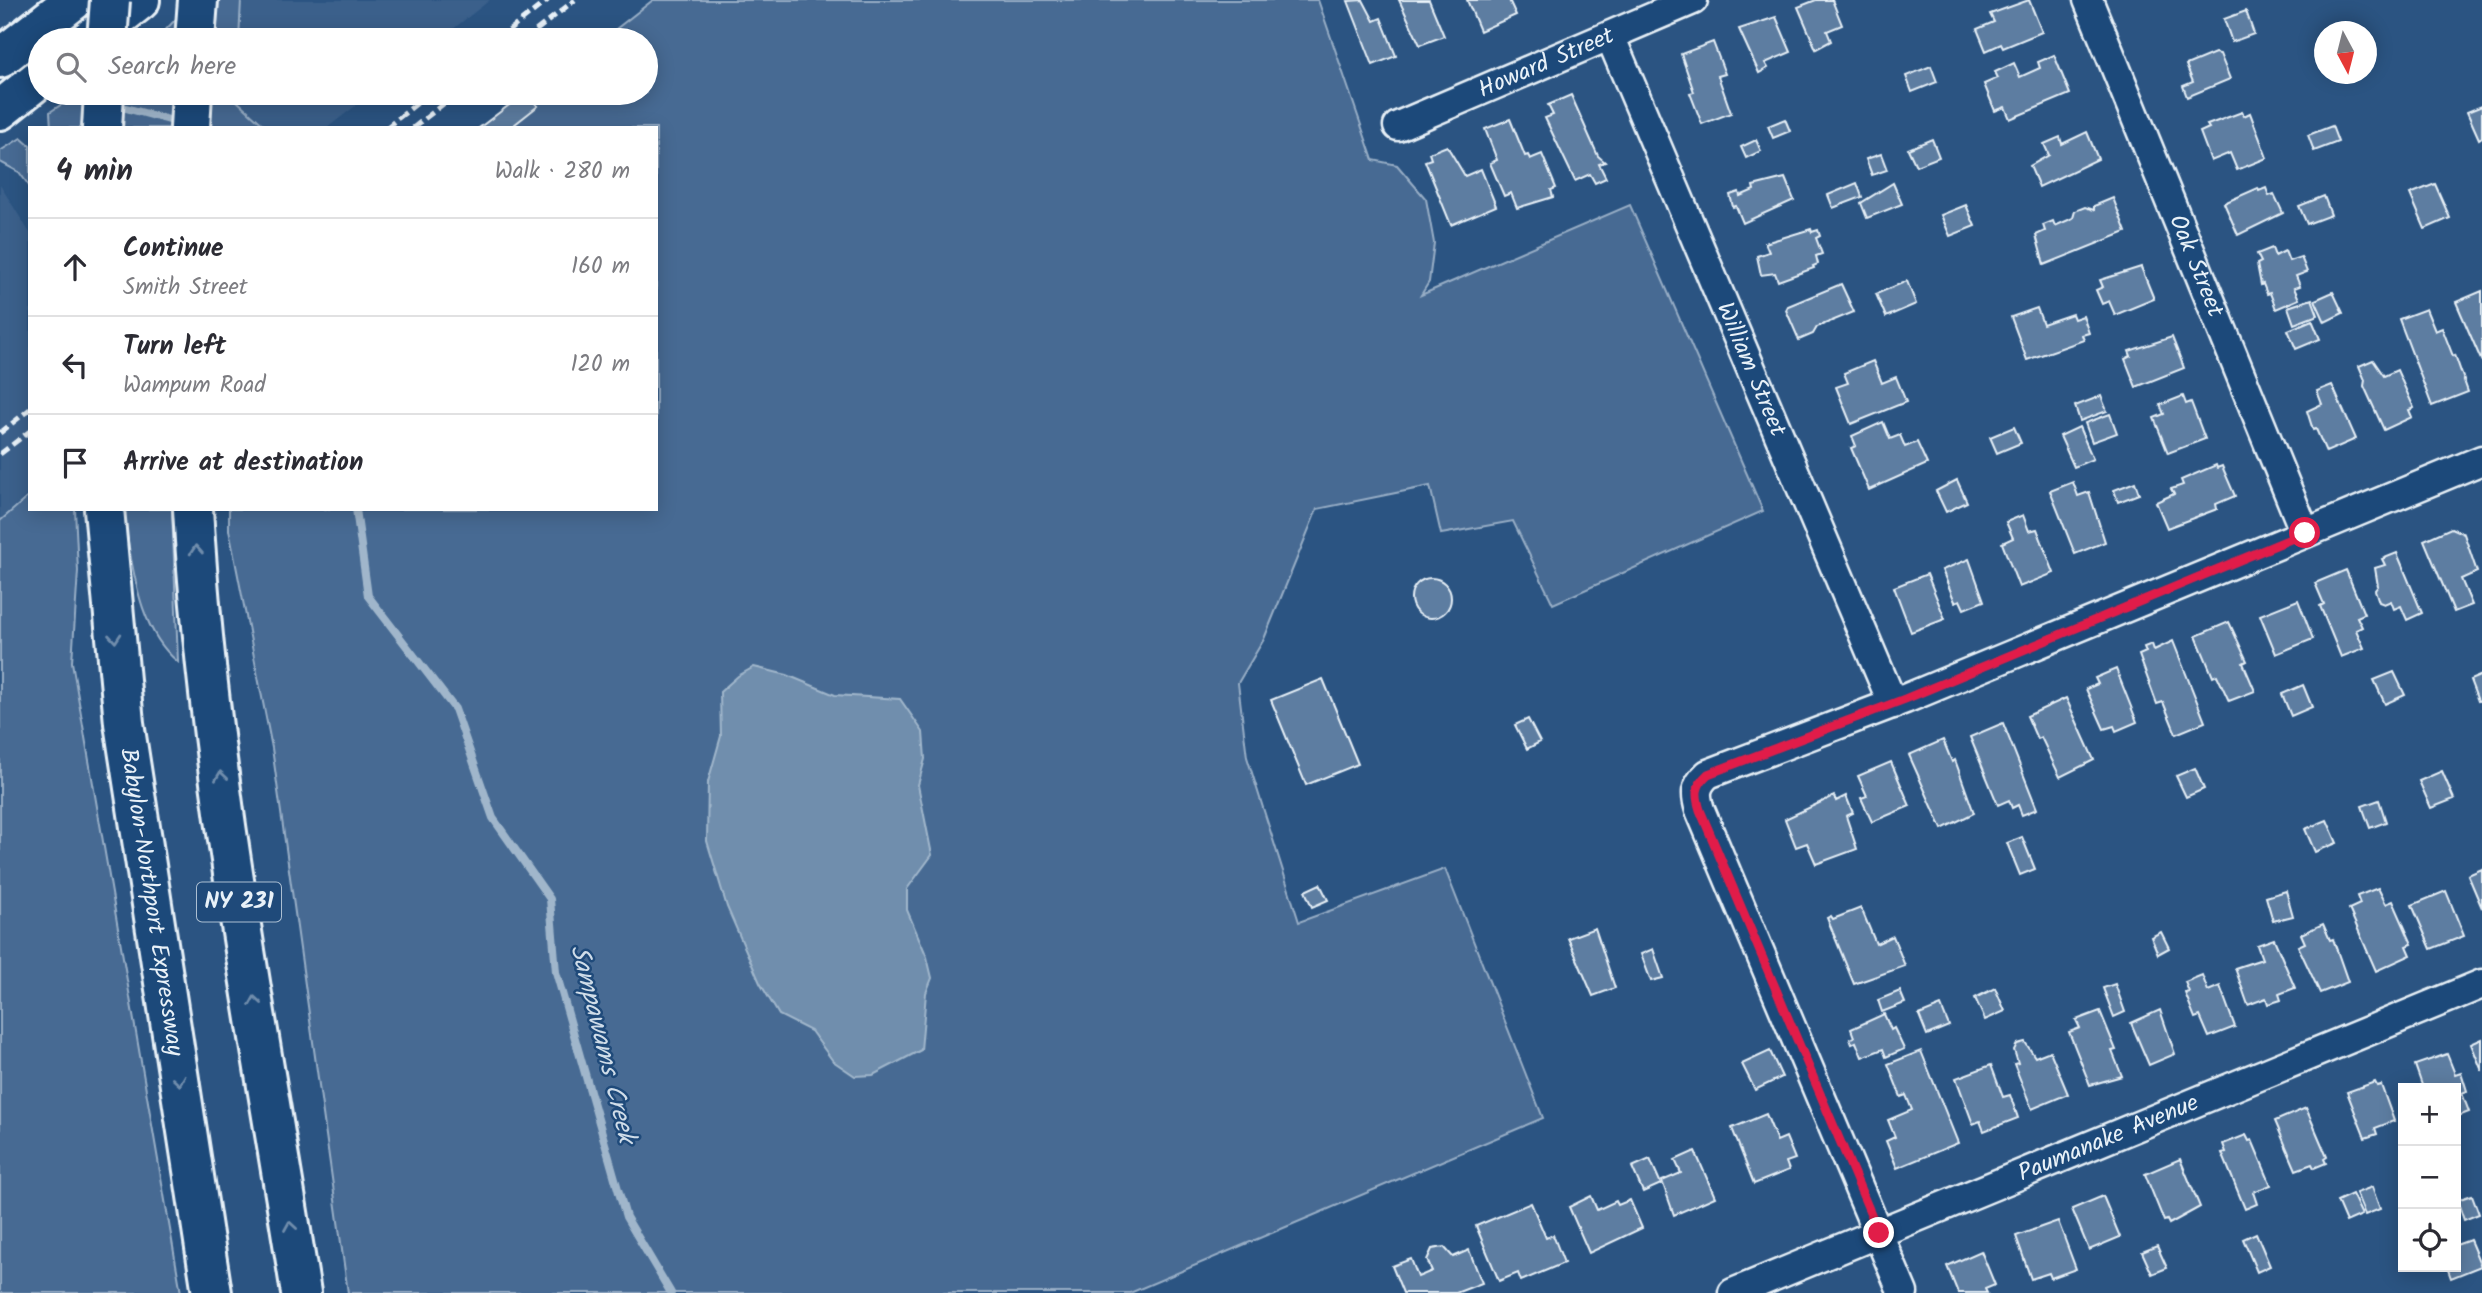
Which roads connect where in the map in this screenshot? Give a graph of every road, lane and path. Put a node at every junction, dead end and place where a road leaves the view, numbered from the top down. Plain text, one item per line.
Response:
1 (74, 0) edge
2 (110, 0) edge
3 (139, 0) edge
4 (198, 0) edge
5 (1693, 0) edge
6 (2088, 0) edge
7 (38, 28) edge
8 (104, 28) edge
9 (108, 28) edge
10 (196, 28) edge
11 (28, 36) edge
12 (1610, 36) junction
13 (0, 58) edge
14 (103, 105) edge
15 (191, 105) edge
16 (102, 126) edge
17 (190, 126) edge
18 (1398, 126) dead end
19 (2482, 460) edge
20 (104, 511) edge
21 (194, 511) edge
22 (2305, 533) junction
23 (1893, 704) junction
24 (2482, 984) edge
25 (1879, 1233) junction
26 (212, 1293) edge
27 (301, 1293) edge
28 (1733, 1293) edge
29 (1903, 1293) edge

1 - 7 main road
2 - 9 main road, bridge
3 - 8 main road
4 - 10 main road
5 - 12 street, Howard Street
6 - 22 street, Oak Street
11 - 13 main road
12 - 18 street, Howard Street
12 - 23 street, William Street
14 - 16 main road
15 - 17 main road
19 - 22 street
20 -> 26 main road, Babylon-Northport Expressway
27 -> 21 main road, NY 231
22 - 23 street
23 - 25 street
24 - 25 street, Paumanake Avenue
25 - 28 street, Paumanake Avenue
25 - 29 street

